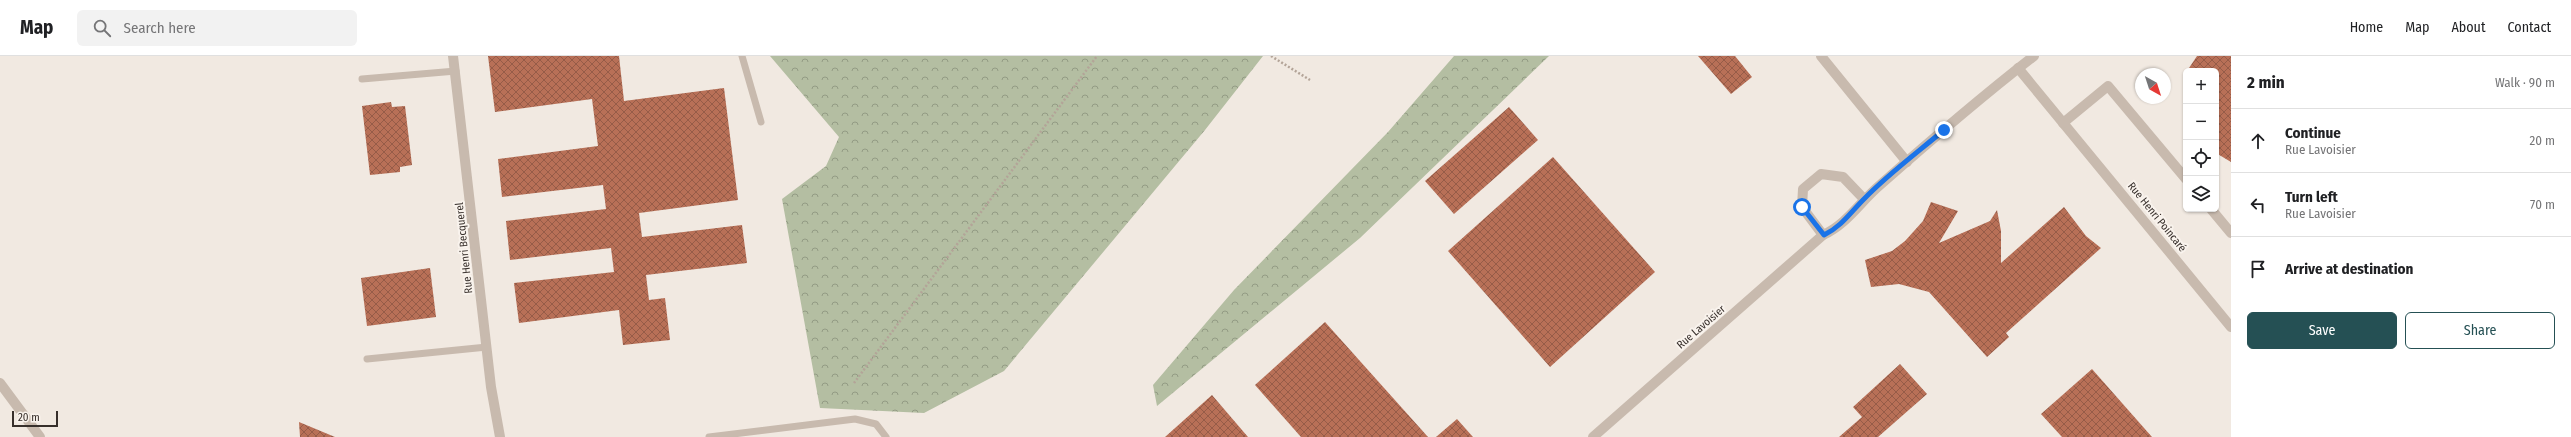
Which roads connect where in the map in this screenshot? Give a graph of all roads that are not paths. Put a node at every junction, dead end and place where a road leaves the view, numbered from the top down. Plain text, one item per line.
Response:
1 (453, 56) edge
2 (742, 56) edge
3 (1821, 56) edge
4 (2034, 56) edge
5 (2018, 68) junction
6 (456, 70) junction
7 (362, 79) dead end
8 (761, 122) dead end
9 (2063, 123) junction
10 (1907, 162) junction
11 (2183, 176) edge
12 (1864, 199) junction
13 (2214, 212) edge
14 (2231, 232) edge
15 (1824, 235) junction
16 (2231, 327) edge
17 (487, 347) junction
18 (367, 359) dead end
19 (0, 383) edge
20 (40, 437) edge
21 (500, 437) edge
22 (709, 437) edge
23 (886, 437) edge
24 (1593, 437) edge

1 - 6 street, Rue Henri Becquerel
2 - 8 lane
3 - 10 street
4 - 5 street, Rue Lavoisier
5 - 9 street, Rue Henri Poincaré
5 - 10 street, Rue Lavoisier
6 - 7 lane
6 - 17 street, Rue Henri Becquerel
9 - 11 street
9 - 16 street, Rue Henri Poincaré
10 - 12 street, Rue Lavoisier
12 - 15 street, Rue Lavoisier
12 - 15 street
13 - 14 street
15 - 24 street, Rue Lavoisier
17 - 18 lane
17 - 21 street, Rue Henri Becquerel
19 - 20 street
22 - 23 lane

